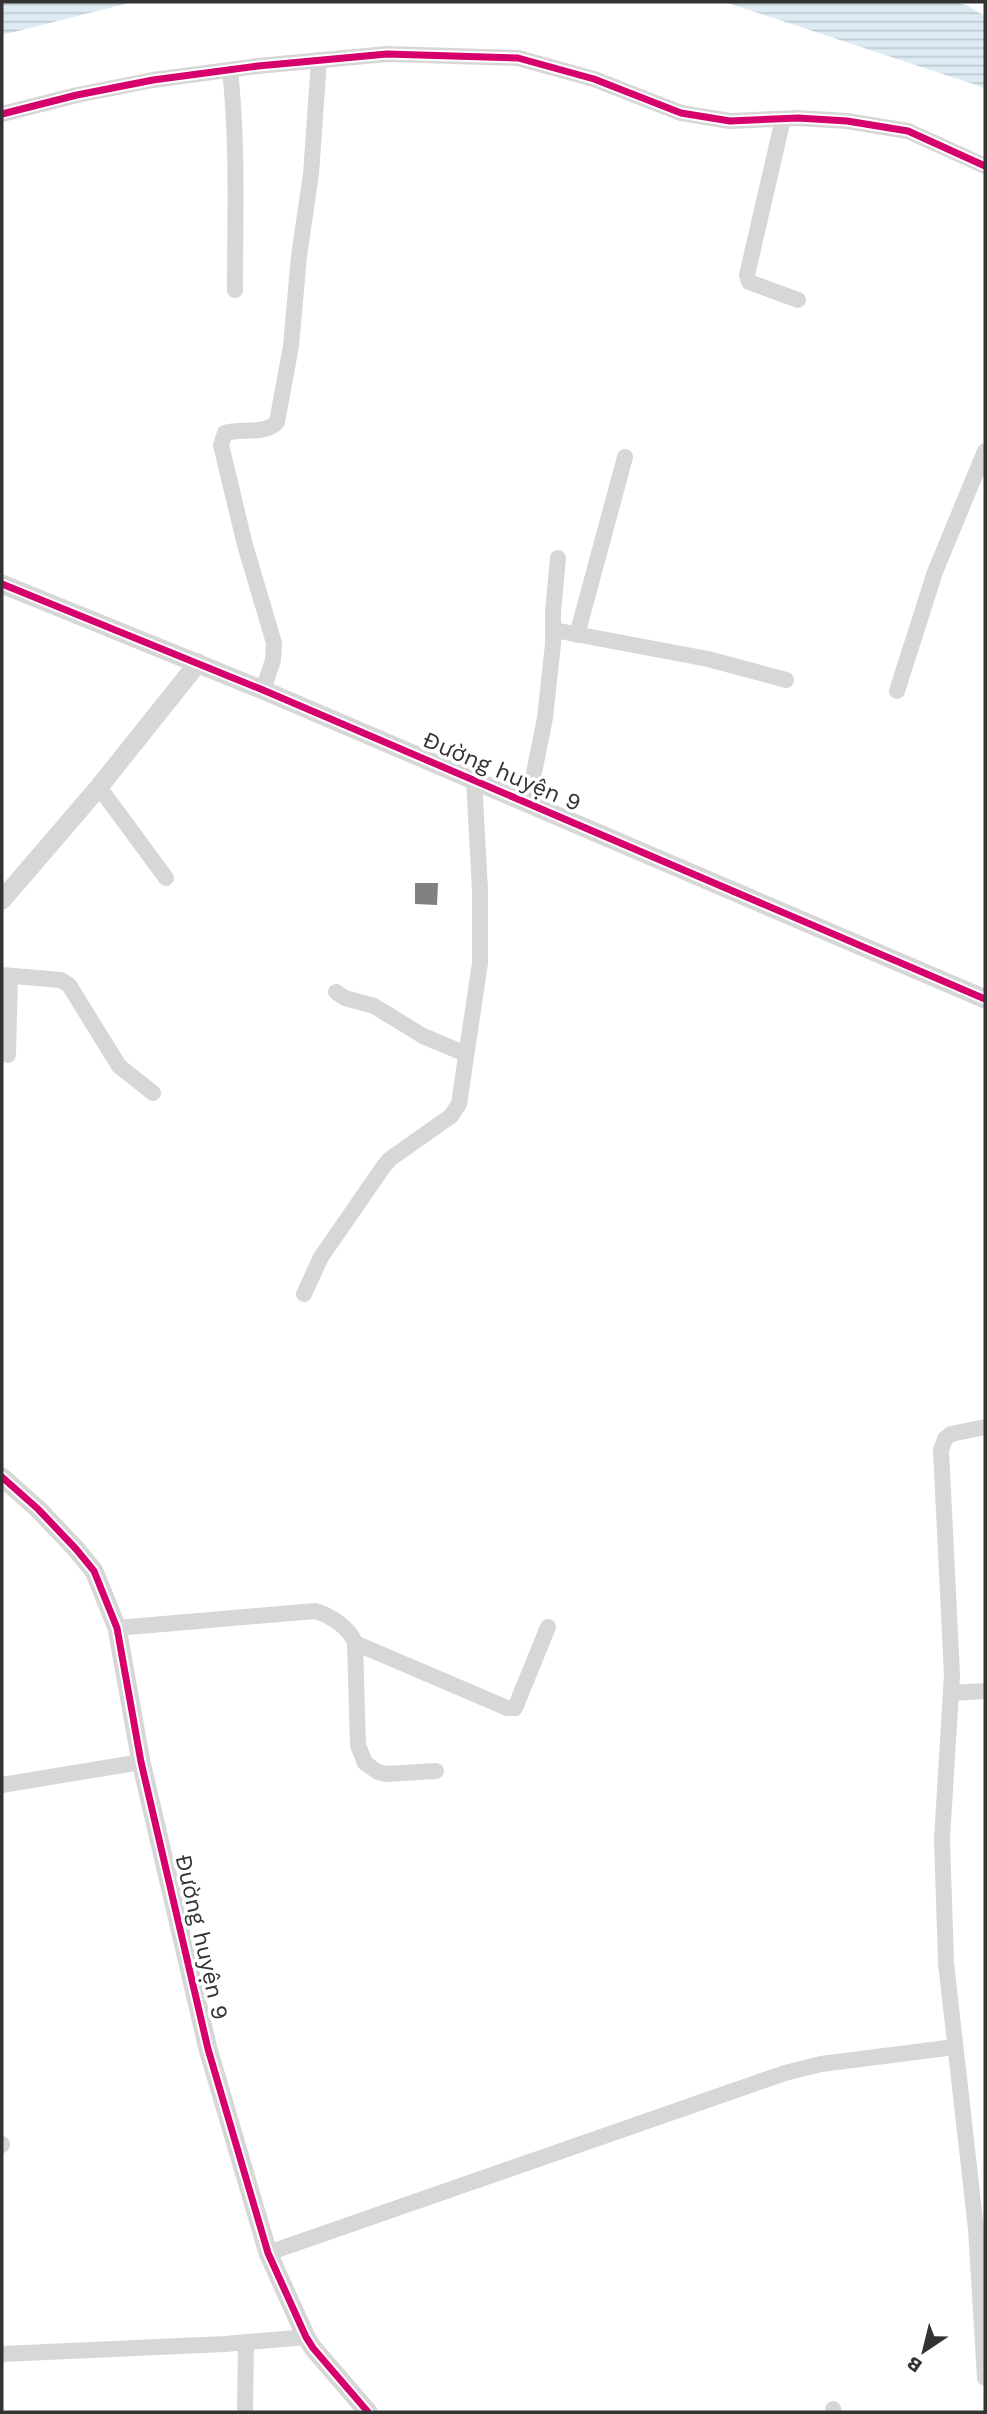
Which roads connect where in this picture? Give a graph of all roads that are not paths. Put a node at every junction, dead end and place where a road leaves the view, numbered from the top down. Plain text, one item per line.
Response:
1 (319, 60) junction
2 (230, 70) junction
3 (2, 114) edge
4 (783, 119) junction
5 (985, 166) edge
6 (234, 290) dead end
7 (797, 300) dead end
8 (985, 451) edge
9 (625, 457) dead end
10 (558, 558) dead end
11 (2, 584) edge
12 (554, 630) junction
13 (577, 635) junction
14 (198, 663) junction
15 (786, 680) dead end
16 (263, 690) junction
17 (897, 691) dead end
18 (474, 780) junction
19 (99, 787) junction
20 (528, 803) junction
21 (166, 878) dead end
22 (2, 900) edge
23 (6, 976) edge
24 (336, 992) dead end
25 (985, 999) edge
26 (8, 1055) dead end
27 (466, 1055) junction
28 (153, 1093) dead end
29 (304, 1294) dead end
30 (985, 1427) edge
31 (2, 1478) edge
32 (548, 1627) dead end
33 (117, 1628) junction
34 (355, 1643) junction
35 (985, 1691) edge
36 (951, 1693) junction
37 (141, 1762) junction
38 (436, 1771) dead end
39 (2, 1785) edge
40 (955, 2047) junction
41 (268, 2253) junction
42 (306, 2337) junction
43 (246, 2342) junction
44 (2, 2354) edge
45 (985, 2378) edge
46 (245, 2412) edge
47 (368, 2412) edge

1 - 2 street
1 - 4 street
1 - 16 street
2 - 3 street
2 - 6 street
4 - 5 street
4 - 7 street
8 - 17 street
9 - 13 street
10 - 12 street
11 - 14 street, Đường huyện 9
12 - 13 street
12 - 20 street
13 - 15 street
14 - 16 street, Đường huyện 9
14 - 19 street
16 - 18 street, Đường huyện 9
18 - 20 street, Đường huyện 9
18 - 27 street
19 - 21 street
19 - 22 street
20 - 25 street, Đường huyện 9
23 - 26 street
23 - 28 street
24 - 27 street
27 - 29 street
30 - 36 street
31 - 33 street, Đường huyện 9
32 - 34 street
33 - 34 street
33 - 37 street, Đường huyện 9
34 - 38 street
35 - 36 street
36 - 40 street
37 - 39 street
37 - 41 street, Đường huyện 9
40 - 41 street
40 - 45 street
41 - 42 street, Đường huyện 9
42 - 43 street
42 - 47 street, Đường huyện 9
43 - 44 street
43 - 46 street

